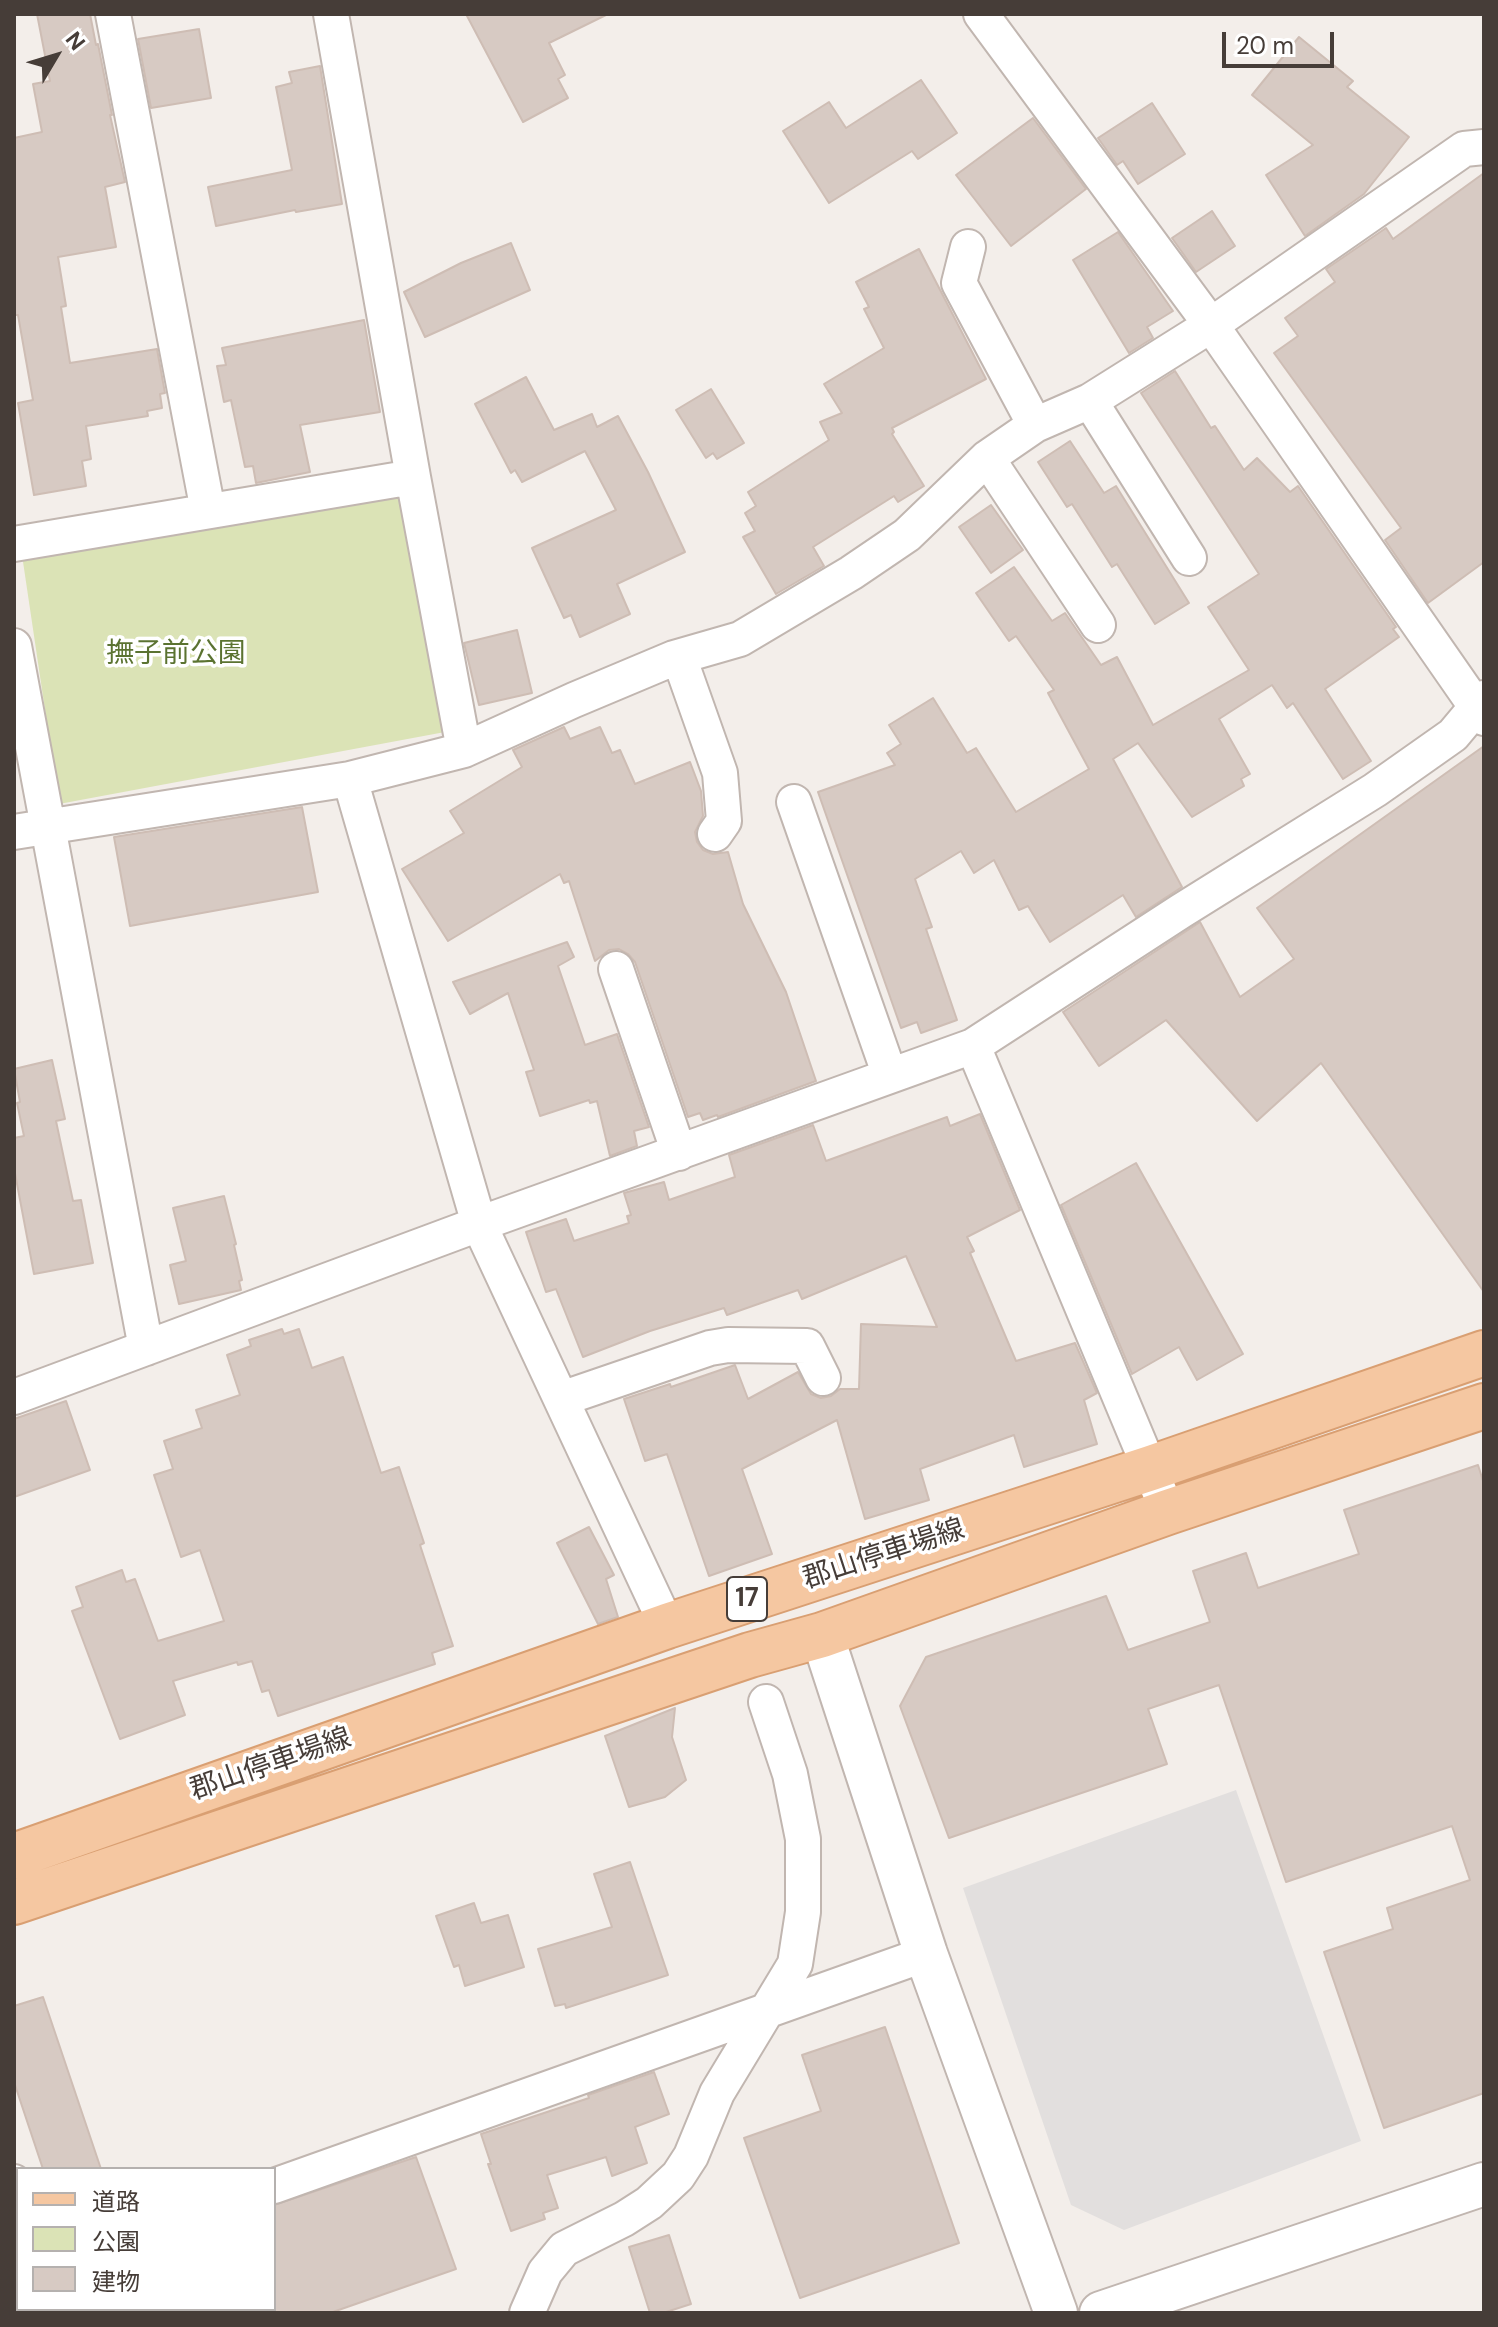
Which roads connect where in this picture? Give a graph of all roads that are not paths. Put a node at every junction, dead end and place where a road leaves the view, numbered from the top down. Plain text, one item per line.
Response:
1 (113, 14) edge
2 (331, 14) edge
3 (981, 14) edge
4 (1484, 147) edge
5 (968, 247) dead end
6 (1211, 325) junction
7 (1090, 401) junction
8 (1035, 425) junction
9 (987, 458) junction
10 (413, 477) junction
11 (208, 511) junction
12 (14, 544) edge
13 (1189, 558) dead end
14 (1098, 625) dead end
15 (14, 646) edge
16 (679, 657) junction
17 (1482, 708) edge
18 (464, 750) junction
19 (350, 779) junction
20 (794, 802) dead end
21 (30, 829) edge
22 (715, 834) dead end
23 (616, 969) dead end
24 (973, 1046) junction
25 (890, 1076) junction
26 (679, 1153) junction
27 (479, 1224) junction
28 (146, 1348) junction
29 (1484, 1353) edge
30 (823, 1378) dead end
31 (14, 1397) edge
32 (561, 1399) junction
33 (1484, 1406) edge
34 (1151, 1468) junction
35 (1168, 1512) junction
36 (667, 1626) junction
37 (822, 1635) junction
38 (766, 1702) dead end
39 (14, 1856) edge
40 (14, 1902) edge
41 (926, 1954) junction
42 (767, 2011) junction
43 (1484, 2184) edge
44 (276, 2185) edge
45 (527, 2313) edge
46 (1056, 2313) edge
47 (1101, 2313) edge

1 - 11 street
2 - 10 street
3 - 6 street
4 - 6 street
5 - 8 street
6 - 7 street
6 - 17 street
7 - 8 street
7 - 13 street
8 - 9 street
9 - 14 street
9 - 16 street
10 - 11 street
10 - 18 street
11 - 12 street
15 - 21 street
16 - 18 street
16 - 22 street
17 - 24 street
18 - 19 street
19 - 21 street
19 - 27 street
20 - 25 street
21 - 28 street
23 - 26 street
24 - 25 street
24 - 34 street
25 - 26 street
26 - 27 street
27 - 28 street
27 - 32 street
28 - 31 street
29 - 34 main road, 郡山停車場線 / 17
30 - 32 street
32 - 36 street
33 - 35 main road, 郡山停車場線 / 17
34 - 35 street
34 - 36 main road, 郡山停車場線 / 17
35 - 37 main road, 郡山停車場線 / 17
36 - 39 main road, 郡山停車場線 / 17
37 - 40 main road, 郡山停車場線 / 17
37 - 41 street
38 - 42 street
41 - 42 street
41 - 46 street
42 - 44 street
42 - 45 street
43 - 47 street

